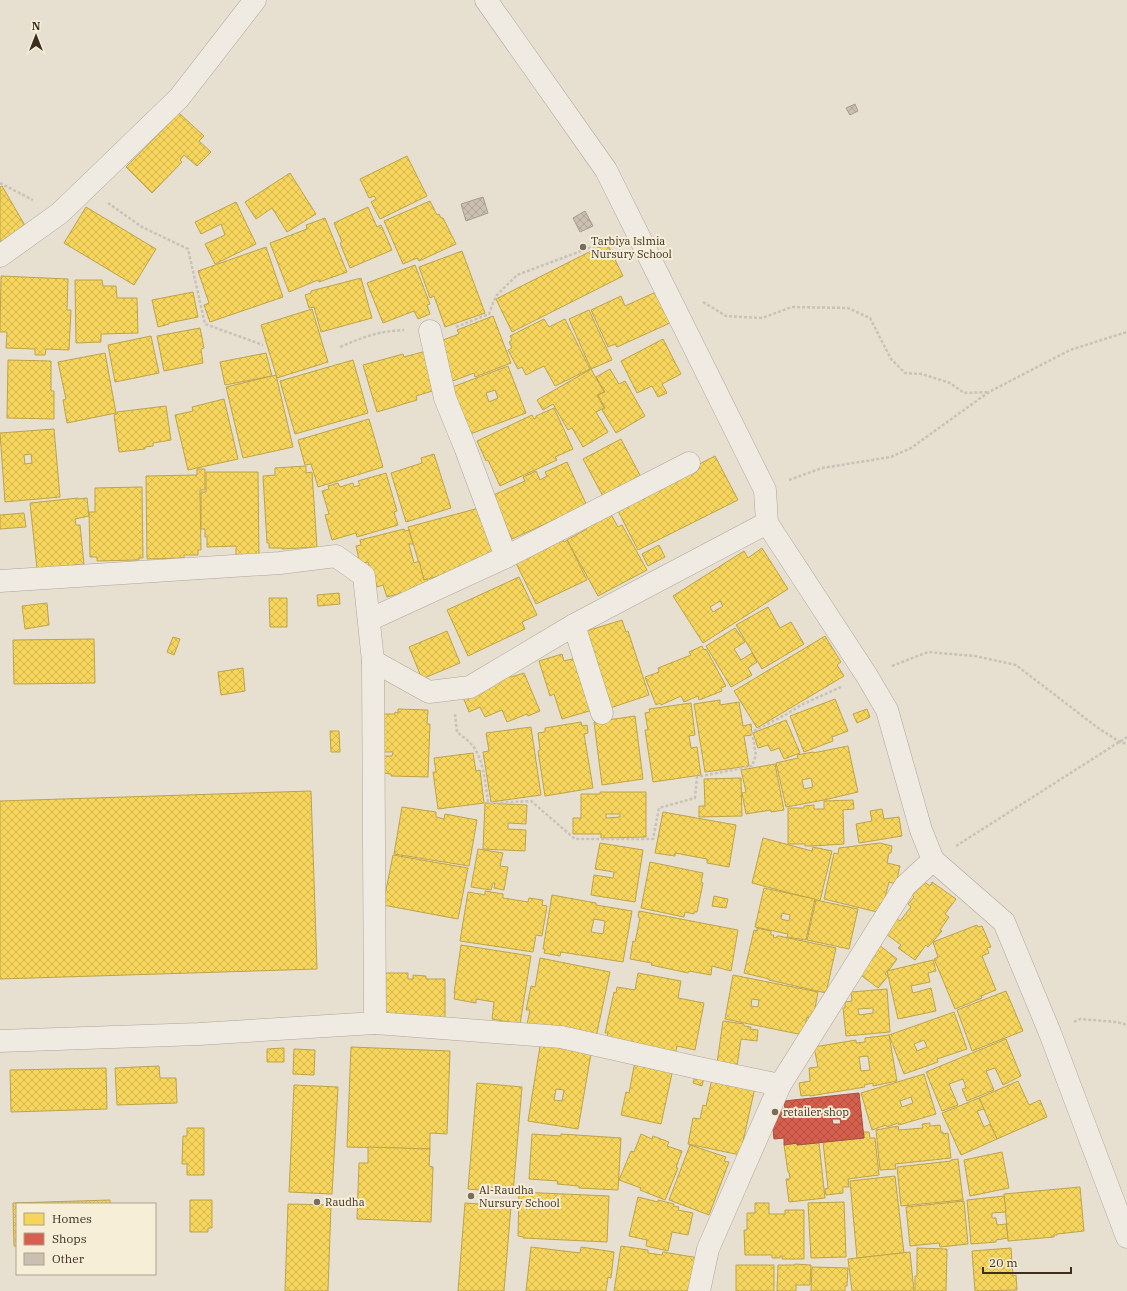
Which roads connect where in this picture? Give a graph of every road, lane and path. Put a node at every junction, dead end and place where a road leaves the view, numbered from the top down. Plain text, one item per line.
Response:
1 (255, 0) edge
2 (486, 0) edge
3 (0, 183) edge
4 (87, 187) junction
5 (60, 213) junction
6 (648, 255) junction
7 (0, 256) edge
8 (698, 298) dead end
9 (430, 331) junction
10 (1127, 332) edge
11 (264, 345) dead end
12 (340, 347) dead end
13 (989, 392) junction
14 (689, 463) dead end
15 (765, 490) junction
16 (767, 523) junction
17 (506, 557) junction
18 (0, 581) edge
19 (369, 620) junction
20 (574, 625) junction
21 (373, 661) junction
22 (867, 676) junction
23 (429, 692) junction
24 (602, 713) dead end
25 (1127, 737) edge
26 (1120, 742) junction
27 (1127, 744) edge
28 (933, 860) junction
29 (375, 1023) junction
30 (1127, 1025) edge
31 (1050, 1033) junction
32 (0, 1041) edge
33 (780, 1085) junction
34 (1127, 1237) edge
35 (698, 1291) edge

1 - 4 street
2 - 6 street
3 - 5 path
4 - 5 street
4 - 11 path
5 - 7 street
6 - 9 path
6 - 15 street
8 - 13 path
9 - 12 path
9 - 17 street
10 - 13 path
13 - 15 path
14 - 17 street
15 - 16 street
16 - 20 street
16 - 22 street
17 - 19 street
18 - 19 street
19 - 21 street
20 - 23 street
20 - 24 street
21 - 23 street
21 - 29 street
22 - 23 path
22 - 26 path
22 - 28 street
25 - 26 path
26 - 27 path
26 - 28 path
28 - 31 street
28 - 33 street
29 - 32 street
29 - 33 street
30 - 31 path
31 - 34 street
33 - 35 street

